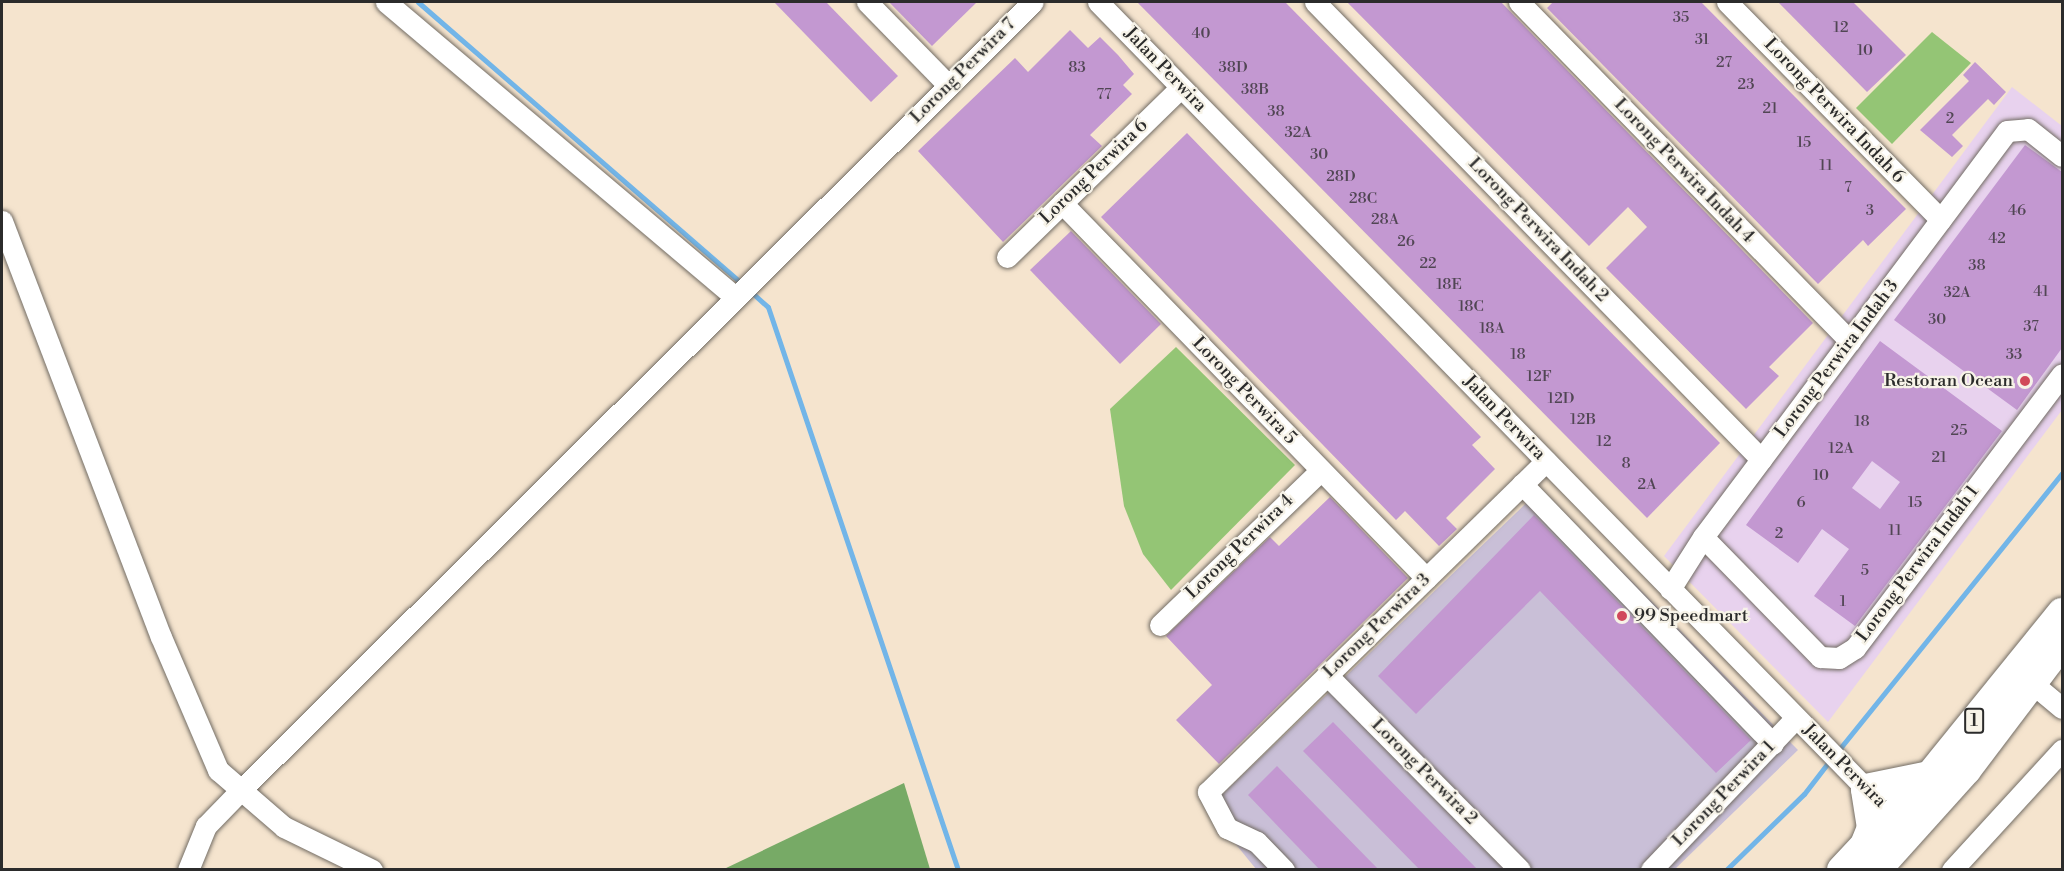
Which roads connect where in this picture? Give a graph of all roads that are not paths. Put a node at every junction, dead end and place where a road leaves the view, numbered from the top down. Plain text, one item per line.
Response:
1 (386, 2) edge
2 (867, 2) edge
3 (1033, 2) edge
4 (1098, 2) edge
5 (1315, 2) edge
6 (1518, 2) edge
7 (1727, 2) edge
8 (948, 85) junction
9 (1181, 87) junction
10 (2062, 156) edge
11 (1062, 203) junction
12 (2, 220) edge
13 (1941, 220) junction
14 (1007, 257) dead end
15 (737, 295) junction
16 (1850, 341) junction
17 (2062, 374) edge
18 (1761, 459) junction
19 (1546, 461) junction
20 (1321, 470) junction
21 (1522, 484) junction
22 (1703, 537) junction
23 (1426, 578) junction
24 (1670, 589) junction
25 (2062, 614) edge
26 (1160, 625) dead end
27 (2062, 642) edge
28 (1327, 675) junction
29 (2032, 683) junction
30 (2062, 708) edge
31 (1796, 718) junction
32 (1773, 744) junction
33 (2062, 750) edge
34 (1930, 776) junction
35 (1858, 781) junction
36 (238, 793) junction
37 (1903, 825) junction
38 (1860, 863) edge
39 (188, 870) edge
40 (372, 870) edge
41 (1284, 870) edge
42 (1520, 870) edge
43 (1651, 870) edge
44 (1952, 870) edge

1 - 15 street
2 - 8 street
3 - 8 street, Lorong Perwira 7
4 - 9 street, Jalan Perwira
5 - 18 street, Lorong Perwira Indah 2
6 - 16 street, Lorong Perwira Indah 4
7 - 13 street, Lorong Perwira Indah 6
8 - 15 street, Lorong Perwira 7
9 - 11 street, Lorong Perwira 6
9 - 19 street, Jalan Perwira
10 - 13 street, Lorong Perwira Indah 3
11 - 14 street, Lorong Perwira 6
11 - 20 street, Lorong Perwira 5
12 - 36 street
13 - 16 street, Lorong Perwira Indah 3
15 - 36 street, Lorong Perwira 7
16 - 18 street, Lorong Perwira Indah 3
17 - 22 street, Lorong Perwira Indah 1
18 - 22 street, Lorong Perwira Indah 3
19 - 21 street, Lorong Perwira 3
19 - 24 street, Jalan Perwira
20 - 23 street, Lorong Perwira 5
20 - 26 street, Lorong Perwira 4
21 - 23 street, Lorong Perwira 3
21 - 32 street
22 - 24 street, Lorong Perwira Indah 3
23 - 28 street, Lorong Perwira 3
24 - 31 street, Jalan Perwira
25 - 34 highway, 1
27 - 29 highway, 1
28 - 41 street, Lorong Perwira 3
28 - 42 street, Lorong Perwira 2
29 - 30 street
29 - 37 highway, 1
31 - 32 street, Lorong Perwira 1
31 - 35 street, Jalan Perwira
32 - 43 street, Lorong Perwira 1
33 - 44 street
34 - 35 highway
34 - 37 highway, 1
35 - 37 street, Jalan Perwira
35 - 38 highway
36 - 39 street, Lorong Perwira 7
36 - 40 street
37 - 38 highway, 1

